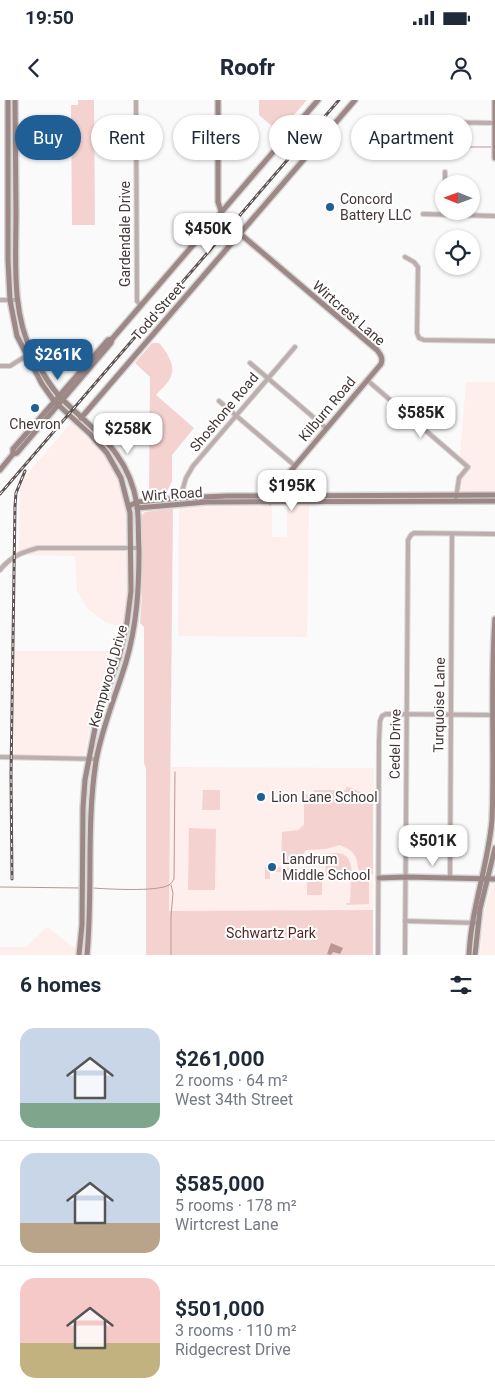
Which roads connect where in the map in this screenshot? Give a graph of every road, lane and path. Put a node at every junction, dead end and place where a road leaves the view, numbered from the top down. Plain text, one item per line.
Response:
1 (8, 100) edge
2 (15, 100) edge
3 (136, 100) edge
4 (218, 100) edge
5 (318, 100) edge
6 (355, 100) edge
7 (495, 100) edge
8 (15, 115) edge
9 (472, 123) edge
10 (495, 123) edge
11 (8, 139) junction
12 (15, 139) edge
13 (495, 158) edge
14 (15, 160) edge
15 (221, 213) junction
16 (435, 213) edge
17 (424, 214) dead end
18 (480, 215) edge
19 (495, 216) edge
20 (240, 233) junction
21 (8, 237) junction
22 (16, 238) junction
23 (405, 257) dead end
24 (0, 300) edge
25 (10, 300) junction
26 (18, 300) junction
27 (141, 306) junction
28 (495, 341) edge
29 (295, 347) dead end
30 (26, 356) junction
31 (250, 363) dead end
32 (0, 366) edge
33 (267, 378) junction
34 (367, 380) junction
35 (61, 397) junction
36 (220, 401) dead end
37 (56, 403) junction
38 (236, 415) junction
39 (82, 417) junction
40 (77, 423) junction
41 (326, 428) junction
42 (116, 453) junction
43 (110, 458) junction
44 (294, 465) junction
45 (0, 470) edge
46 (495, 495) edge
47 (180, 498) junction
48 (270, 498) junction
49 (456, 498) junction
50 (495, 501) edge
51 (137, 505) junction
52 (129, 506) junction
53 (452, 534) junction
54 (495, 534) edge
55 (131, 548) junction
56 (138, 548) junction
57 (0, 570) edge
58 (495, 619) edge
59 (495, 639) edge
60 (494, 697) edge
61 (406, 715) junction
62 (451, 715) junction
63 (494, 716) edge
64 (0, 757) edge
65 (89, 758) junction
66 (97, 758) junction
67 (494, 773) edge
68 (494, 819) edge
69 (83, 829) junction
70 (90, 829) junction
71 (495, 848) edge
72 (406, 877) junction
73 (450, 877) junction
74 (379, 878) junction
75 (484, 879) junction
76 (495, 879) edge
77 (82, 905) junction
78 (90, 905) junction
79 (405, 921) junction
80 (475, 923) junction
81 (79, 955) edge
82 (87, 955) edge
83 (378, 955) edge
84 (405, 955) edge
85 (469, 955) edge
86 (475, 955) edge

1 - 11 main road, Kempwood Drive
2 - 8 main road, Kempwood Drive
3 - 27 street, Gardendale Drive
4 - 15 main road
5 - 15 main road
6 - 20 main road, Todd Street
7 - 10 main road
9 - 10 street
10 - 13 main road
11 - 12 main road
11 - 21 main road, Kempwood Drive
14 - 22 main road, Kempwood Drive
15 - 20 main road, Wirtcrest Lane
15 - 27 main road
16 - 17 street
18 - 19 street
20 - 34 main road, Wirtcrest Lane
20 - 39 main road, Todd Street
21 - 22 main road
21 - 25 main road, Kempwood Drive
22 - 26 main road, Kempwood Drive
23 - 28 street
24 - 25 street
25 - 26 street
25 - 30 main road, Kempwood Drive
26 - 35 main road, Kempwood Drive
27 - 35 main road
29 - 33 street, Shoshone Road
30 - 32 street
30 - 37 main road, Kempwood Drive
31 - 33 street
33 - 38 street, Shoshone Road
33 - 41 street
34 - 41 main road, Kilburn Road
34 - 49 street
35 - 37 main road
35 - 39 main road, Kempwood Drive
36 - 38 street
37 - 40 main road, Kempwood Drive
37 - 45 main road
38 - 44 street
38 - 47 street, Shoshone Road
39 - 40 main road, Todd Street
39 - 42 main road, Kempwood Drive
40 - 43 main road, Kempwood Drive
41 - 44 main road, Kilburn Road
42 - 43 main road
42 - 51 main road, Kempwood Drive
43 - 52 main road, Kempwood Drive
44 - 48 main road, Kilburn Road
46 - 49 main road, Wirt Road
47 - 48 main road, Wirt Road
47 - 51 main road, Wirt Road
48 - 49 main road, Wirt Road
48 - 51 main road, Wirt Road
49 - 50 main road, Wirt Road
51 - 52 main road, Wirt Road
51 - 56 main road, Kempwood Drive
52 - 55 main road, Kempwood Drive
53 - 54 street
53 - 61 street, Cedel Drive
53 - 62 street, Turquoise Lane
55 - 56 street
55 - 57 street
55 - 65 main road, Kempwood Drive
56 - 66 main road, Kempwood Drive
58 - 59 main road
59 - 60 main road
60 - 63 main road
61 - 62 street
61 - 72 street, Cedel Drive
61 - 74 street
62 - 63 street
62 - 73 street, Turquoise Lane
63 - 67 main road
64 - 65 street
65 - 66 street
65 - 69 main road, Kempwood Drive
66 - 70 main road, Kempwood Drive
67 - 68 main road
68 - 75 main road
69 - 70 main road
69 - 77 main road, Kempwood Drive
70 - 78 main road, Kempwood Drive
71 - 75 main road
72 - 73 main road
72 - 74 main road
72 - 79 street, Cedel Drive
73 - 75 main road
74 - 83 street
75 - 76 main road
75 - 80 main road
77 - 78 main road
77 - 81 main road, Kempwood Drive
78 - 82 main road, Kempwood Drive
79 - 80 street
79 - 84 street, Cedel Drive
80 - 85 main road
80 - 86 main road

